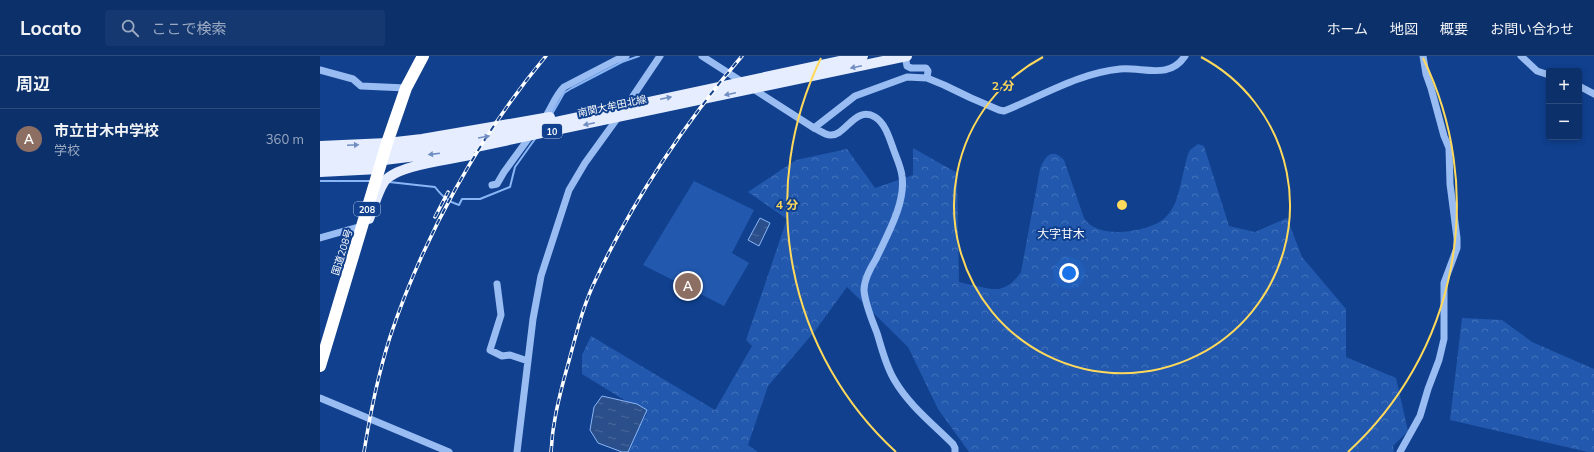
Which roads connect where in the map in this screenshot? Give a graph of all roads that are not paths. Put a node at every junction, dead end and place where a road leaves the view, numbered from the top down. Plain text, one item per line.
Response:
1 (423, 56) edge
2 (626, 56) edge
3 (660, 56) edge
4 (702, 56) edge
5 (863, 56) edge
6 (906, 56) edge
7 (1185, 56) edge
8 (1422, 56) edge
9 (1526, 57) edge
10 (320, 70) edge
11 (1546, 74) edge
12 (927, 78) junction
13 (779, 79) junction
14 (406, 88) junction
15 (1582, 88) edge
16 (1594, 94) edge
17 (603, 112) junction
18 (569, 128) junction
19 (814, 128) junction
20 (387, 143) junction
21 (320, 146) edge
22 (320, 156) edge
23 (320, 165) edge
24 (379, 169) junction
25 (320, 172) edge
26 (492, 185) dead end
27 (362, 226) junction
28 (320, 238) edge
29 (497, 284) dead end
30 (528, 361) junction
31 (320, 363) edge
32 (320, 398) edge
33 (439, 450) edge
34 (449, 452) edge
35 (517, 452) edge
36 (955, 452) edge
37 (1400, 452) edge

1 - 14 highway, 国道208号 / 208
2 - 26 street
3 - 30 street
4 - 19 street
5 - 13 main road, 南関大牟田北線 / 10
6 - 12 street
6 -> 13 main road, 南関大牟田北線 / 10
7 - 12 street
8 - 37 street
9 - 11 street
10 - 14 street
12 - 19 street
17 -> 13 main road, 南関大牟田北線 / 10
13 -> 18 main road, 南関大牟田北線 / 10
14 - 20 highway, 国道208号 / 208
15 - 16 street
17 - 20 main road
22 -> 17 main road, 南関大牟田北線 / 10
18 -> 23 main road, 南関大牟田北線 / 10
18 - 31 main road
19 - 36 street
21 -> 20 main road
20 - 24 highway, 国道208号 / 208
24 - 25 main road
24 - 27 highway, 国道208号 / 208
27 - 28 street
27 - 31 highway, 国道208号 / 208
29 - 30 street
30 - 35 street
32 - 33 street
33 - 34 street

